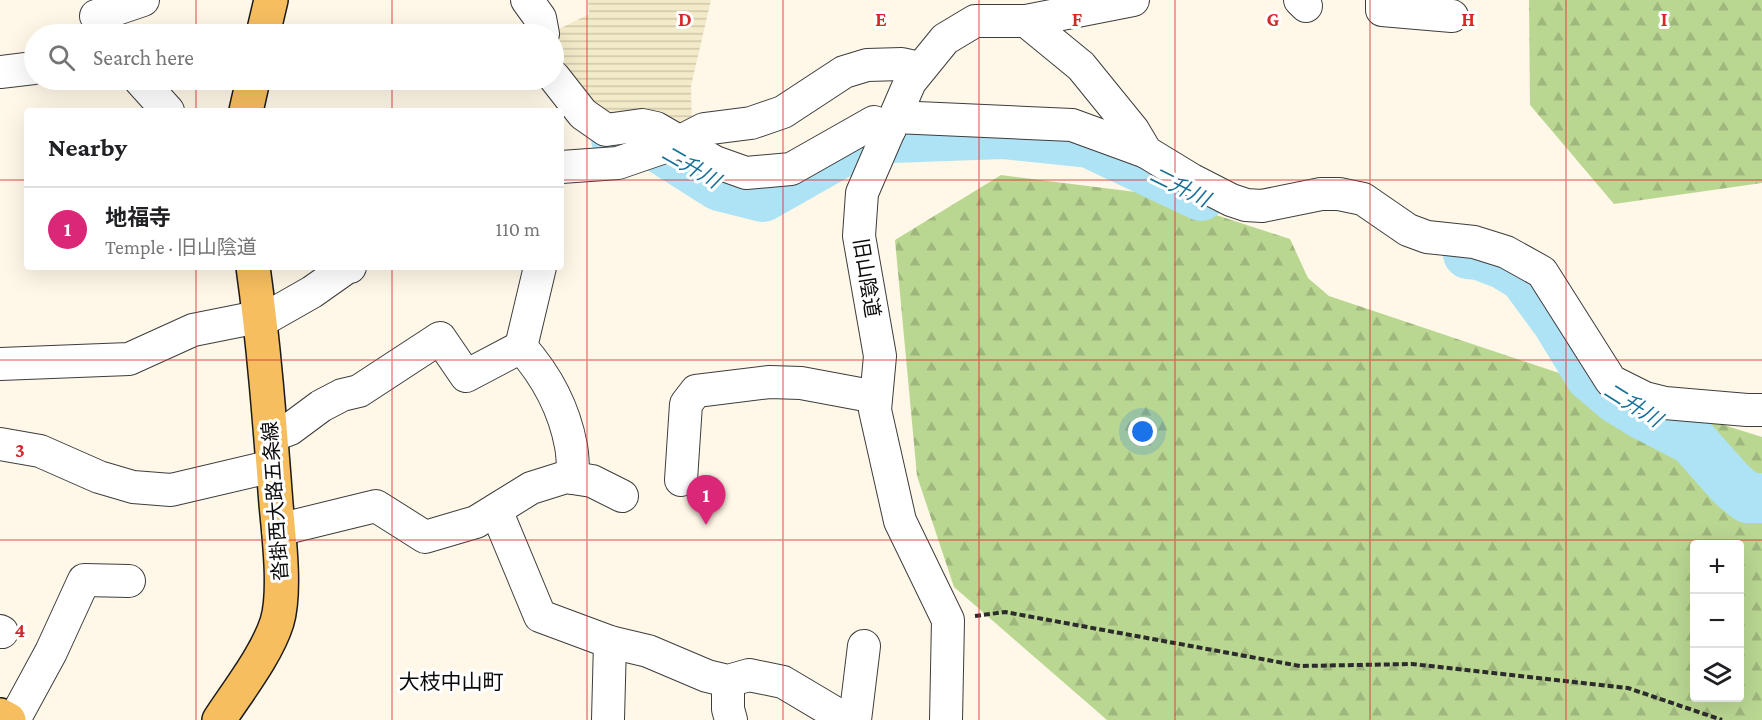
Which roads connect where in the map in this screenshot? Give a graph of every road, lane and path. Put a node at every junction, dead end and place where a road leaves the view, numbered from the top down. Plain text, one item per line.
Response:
1 (143, 0) edge
2 (271, 0) edge
3 (527, 0) edge
4 (1132, 0) edge
5 (1382, 0) edge
6 (1452, 16) dead end
7 (95, 17) edge
8 (1026, 21) junction
9 (265, 24) edge
10 (541, 24) edge
11 (920, 68) junction
12 (24, 69) edge
13 (0, 72) edge
14 (564, 89) edge
15 (149, 90) edge
16 (251, 90) edge
17 (165, 108) edge
18 (247, 108) edge
19 (893, 123) junction
20 (679, 142) junction
21 (1146, 152) junction
22 (564, 167) edge
23 (253, 270) edge
24 (343, 270) edge
25 (539, 270) edge
26 (261, 321) junction
27 (521, 347) junction
28 (0, 364) edge
29 (876, 397) junction
30 (1762, 410) edge
31 (0, 444) edge
32 (272, 451) junction
33 (573, 478) junction
34 (681, 480) dead end
35 (622, 496) dead end
36 (496, 510) junction
37 (278, 530) junction
38 (129, 581) dead end
39 (948, 620) junction
40 (610, 642) junction
41 (864, 646) dead end
42 (728, 681) junction
43 (0, 715) edge
44 (9, 720) edge
45 (14, 720) edge
46 (219, 720) edge
47 (608, 720) edge
48 (731, 720) edge
49 (847, 720) edge
50 (855, 720) edge
51 (946, 720) edge
52 (1722, 720) edge

1 - 7 street
2 - 9 main road
3 - 10 street
4 - 8 street, 旧山陰道
5 - 6 street
8 - 11 street, 旧山陰道
8 - 21 street
11 - 19 street, 旧山陰道
11 - 20 street
12 - 13 street
14 - 20 street
15 - 17 street
16 - 18 main road
19 - 20 street
19 - 21 street
19 - 29 street, 旧山陰道
20 - 22 street
21 - 30 street
23 - 26 main road, 沓掛西大路五条線
24 - 26 street
25 - 27 street
26 - 28 street
26 - 32 main road, 沓掛西大路五条線
27 - 32 street
27 - 33 street
29 - 34 street
29 - 39 street, 旧山陰道
31 - 32 street
32 - 37 main road, 沓掛西大路五条線
33 - 35 street
33 - 36 street
36 - 37 street
36 - 40 street
37 - 46 main road, 沓掛西大路五条線
38 - 45 street
39 - 51 street, 旧山陰道
39 - 52 path
40 - 42 street
40 - 47 street
41 - 50 street
42 - 48 street
42 - 49 street
43 - 44 main road

